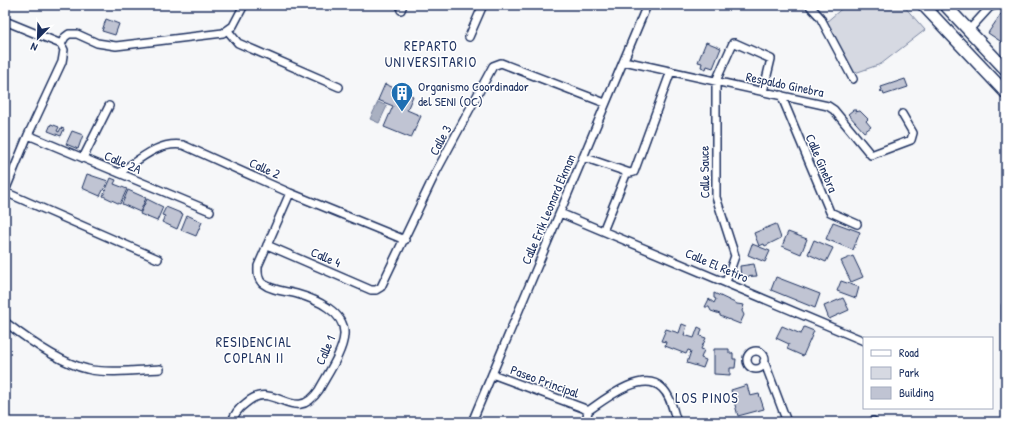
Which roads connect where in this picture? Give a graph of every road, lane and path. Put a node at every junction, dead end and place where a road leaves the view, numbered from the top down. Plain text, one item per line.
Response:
1 (244, 5) edge
2 (483, 5) edge
3 (647, 5) edge
4 (809, 5) edge
5 (923, 5) edge
6 (945, 5) edge
7 (995, 5) edge
8 (5, 21) edge
9 (969, 30) junction
10 (228, 31) junction
11 (469, 37) dead end
12 (61, 44) junction
13 (624, 61) junction
14 (1006, 70) edge
15 (670, 71) junction
16 (853, 80) dead end
17 (716, 81) junction
18 (339, 87) dead end
19 (763, 92) junction
20 (1006, 93) edge
21 (781, 95) junction
22 (605, 104) junction
23 (109, 106) dead end
24 (902, 114) dead end
25 (28, 135) junction
26 (83, 158) junction
27 (583, 158) junction
28 (630, 172) junction
29 (119, 173) junction
30 (5, 191) edge
31 (290, 192) junction
32 (210, 211) dead end
33 (560, 213) junction
34 (857, 224) dead end
35 (603, 231) junction
36 (405, 240) junction
37 (267, 245) junction
38 (158, 260) dead end
39 (726, 282) junction
40 (376, 290) joint
41 (1006, 306) edge
42 (1006, 318) edge
43 (5, 322) edge
44 (863, 340) edge
45 (764, 361) dead end
46 (160, 369) dead end
47 (492, 374) junction
48 (588, 411) junction
49 (232, 422) edge
50 (472, 422) edge
51 (586, 422) edge
52 (677, 422) edge
53 (787, 422) edge

1 - 10 street
2 - 11 street
3 - 13 street, Calle Erik Leonard Ekman
4 - 16 street
5 - 20 main road
6 - 9 main road
7 - 9 street
8 - 12 street
9 - 14 main road
10 - 12 street
10 - 18 street
12 - 25 street
13 - 15 street, Respaldo Ginebra
13 - 22 street, Calle Erik Leonard Ekman
15 - 17 street, Respaldo Ginebra
15 - 28 street
17 - 19 street, Respaldo Ginebra
17 - 19 street
17 - 39 street, Calle Sauce
19 - 21 street, Respaldo Ginebra
21 - 24 street, Respaldo Ginebra
21 - 34 street, Calle Ginebra
22 - 27 street, Calle Erik Leonard Ekman
22 - 36 street, Calle 3
23 - 26 street
25 - 26 street, Calle 2A
25 - 30 street
26 - 29 street, Calle 2A
27 - 28 street
27 - 33 street, Calle Erik Leonard Ekman
28 - 35 street
29 - 31 street, Calle 2
29 - 32 street, Calle 2A
30 - 38 street
31 - 36 street, Calle 2
31 - 37 street, Calle 1
33 - 35 street, Calle El Retiro
33 - 47 street, Calle Erik Leonard Ekman
35 - 39 street, Calle El Retiro
36 - 40 street, Calle 3
37 - 40 street, Calle 4
37 - 49 street, Calle 1
39 - 44 street, Calle El Retiro
41 - 42 street
43 - 46 street
45 - 53 street
47 - 48 street, Paseo Principal
47 - 50 street, Calle Erik Leonard Ekman
48 - 51 street
48 - 52 street, Paseo Principal

